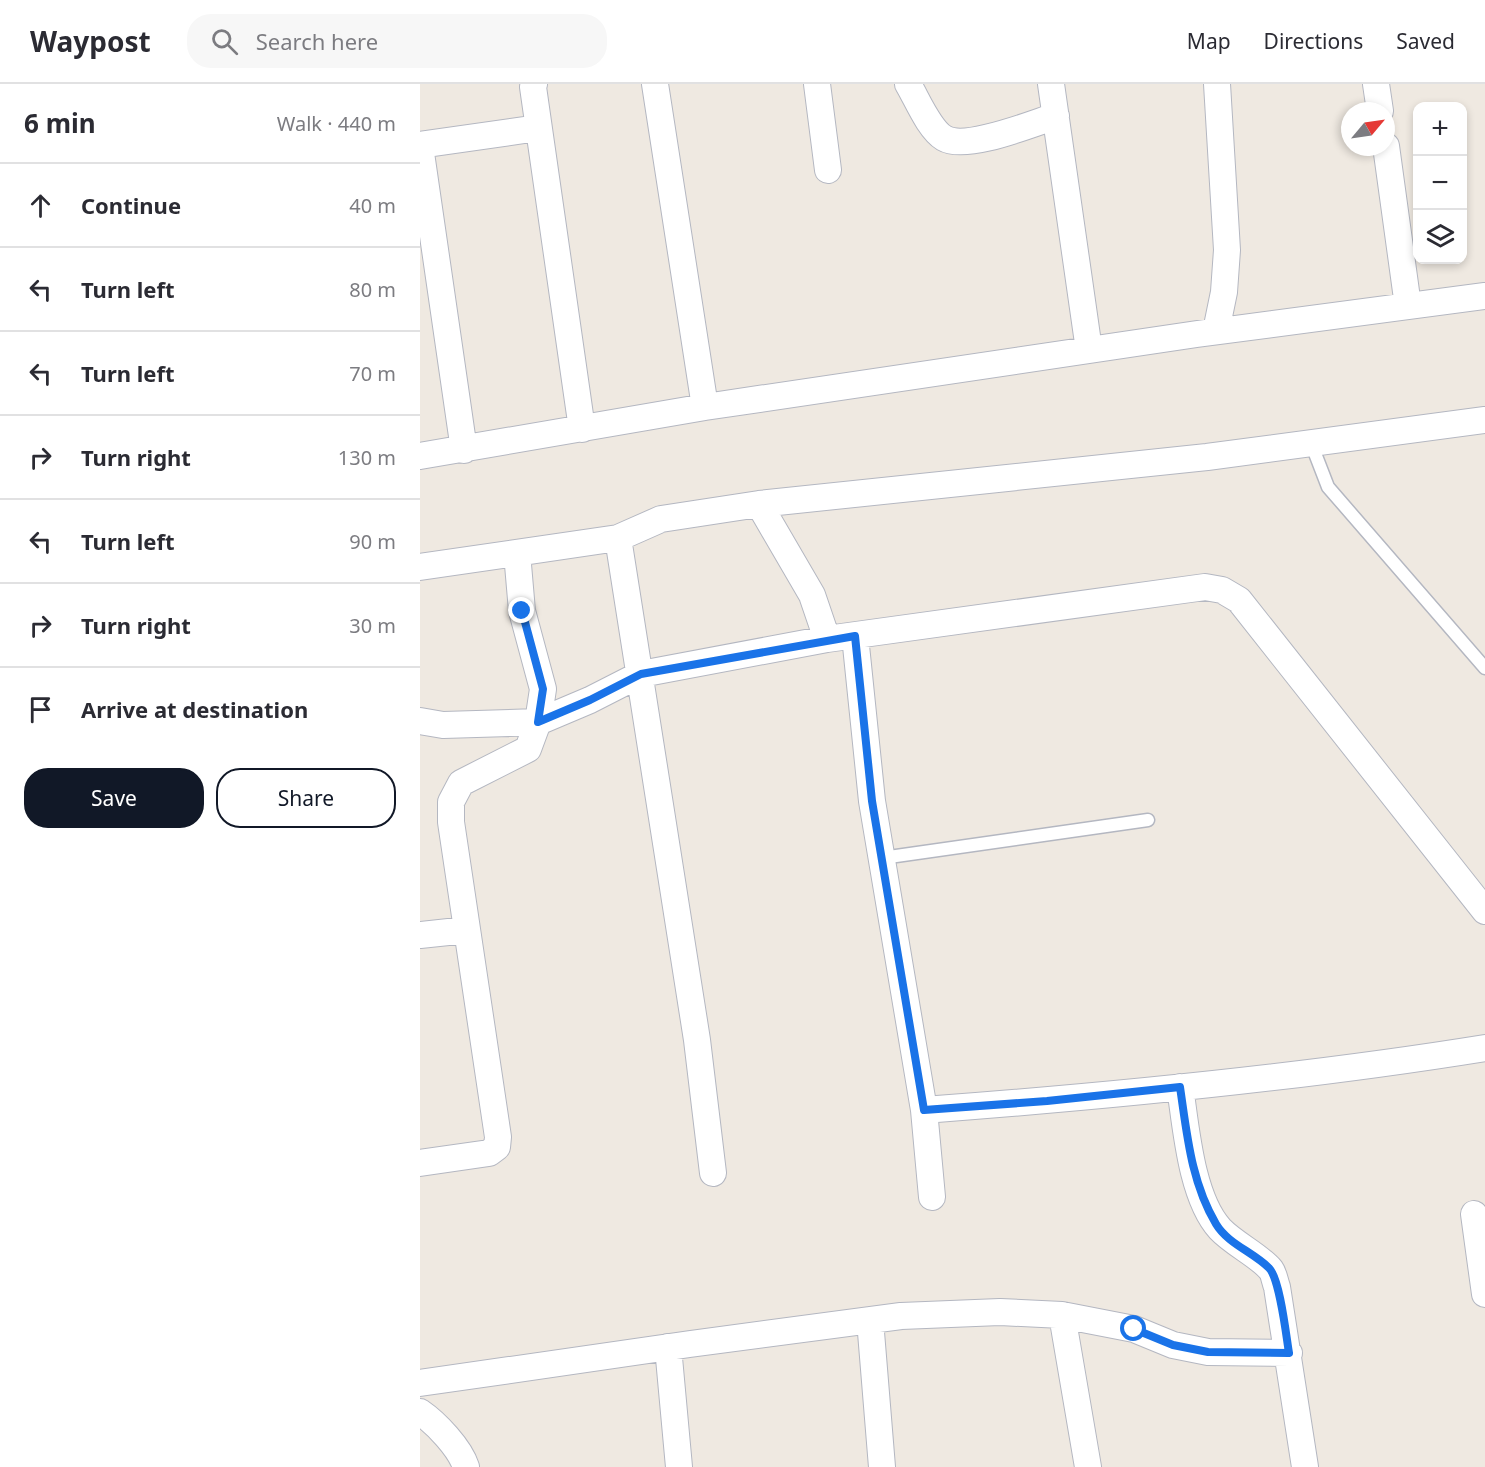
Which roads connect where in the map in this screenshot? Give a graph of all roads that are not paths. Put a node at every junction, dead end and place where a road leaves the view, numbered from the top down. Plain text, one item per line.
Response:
1 (534, 84) edge
2 (655, 84) edge
3 (817, 84) edge
4 (908, 84) edge
5 (1051, 84) edge
6 (1217, 84) edge
7 (1376, 84) edge
8 (1379, 102) edge
9 (1056, 116) junction
10 (538, 128) junction
11 (420, 145) edge
12 (1387, 156) edge
13 (828, 170) dead end
14 (1485, 296) edge
15 (1408, 306) junction
16 (1216, 331) junction
17 (1089, 350) junction
18 (705, 407) junction
19 (1485, 420) edge
20 (582, 429) junction
21 (1311, 443) junction
22 (464, 450) junction
23 (420, 456) edge
24 (759, 504) junction
25 (618, 538) junction
26 (517, 553) junction
27 (420, 567) edge
28 (855, 636) junction
29 (826, 639) junction
30 (1485, 668) edge
31 (641, 674) junction
32 (420, 721) edge
33 (538, 722) junction
34 (1148, 820) dead end
35 (882, 858) junction
36 (1485, 911) edge
37 (467, 930) junction
38 (420, 935) edge
39 (1485, 1048) edge
40 (1180, 1087) junction
41 (924, 1110) junction
42 (420, 1162) edge
43 (713, 1173) dead end
44 (932, 1197) dead end
45 (1474, 1214) dead end
46 (1485, 1294) edge
47 (1062, 1315) junction
48 (870, 1320) junction
49 (668, 1347) junction
50 (1289, 1353) junction
51 (420, 1383) edge
52 (420, 1412) edge
53 (466, 1467) edge
54 (679, 1467) edge
55 (882, 1467) edge
56 (1088, 1467) edge
57 (1305, 1467) edge

1 - 10 street
2 - 18 street
3 - 13 street
4 - 9 street
5 - 9 street
6 - 16 street
7 - 8 street
9 - 17 street
10 - 11 street
10 - 20 street
11 - 22 street
12 - 15 street
14 - 15 street
15 - 16 street
16 - 17 street
17 - 18 street
18 - 20 street
19 - 21 street
20 - 22 street
21 - 24 street
21 - 30 lane
22 - 23 street
24 - 25 street
24 - 29 street
25 - 26 street
25 - 31 street
26 - 27 street
26 - 33 street
28 - 29 street
28 - 35 street
28 - 36 street
29 - 31 street
31 - 33 street
31 - 43 street
32 - 33 street
33 - 37 street
34 - 35 lane
35 - 41 street
37 - 38 street
37 - 42 street
39 - 40 street
40 - 41 street
40 - 50 street
41 - 44 street
45 - 46 street
47 - 48 street
47 - 50 street
47 - 56 street
48 - 49 street
48 - 55 street
49 - 51 street
49 - 54 street
50 - 57 street
52 - 53 street

